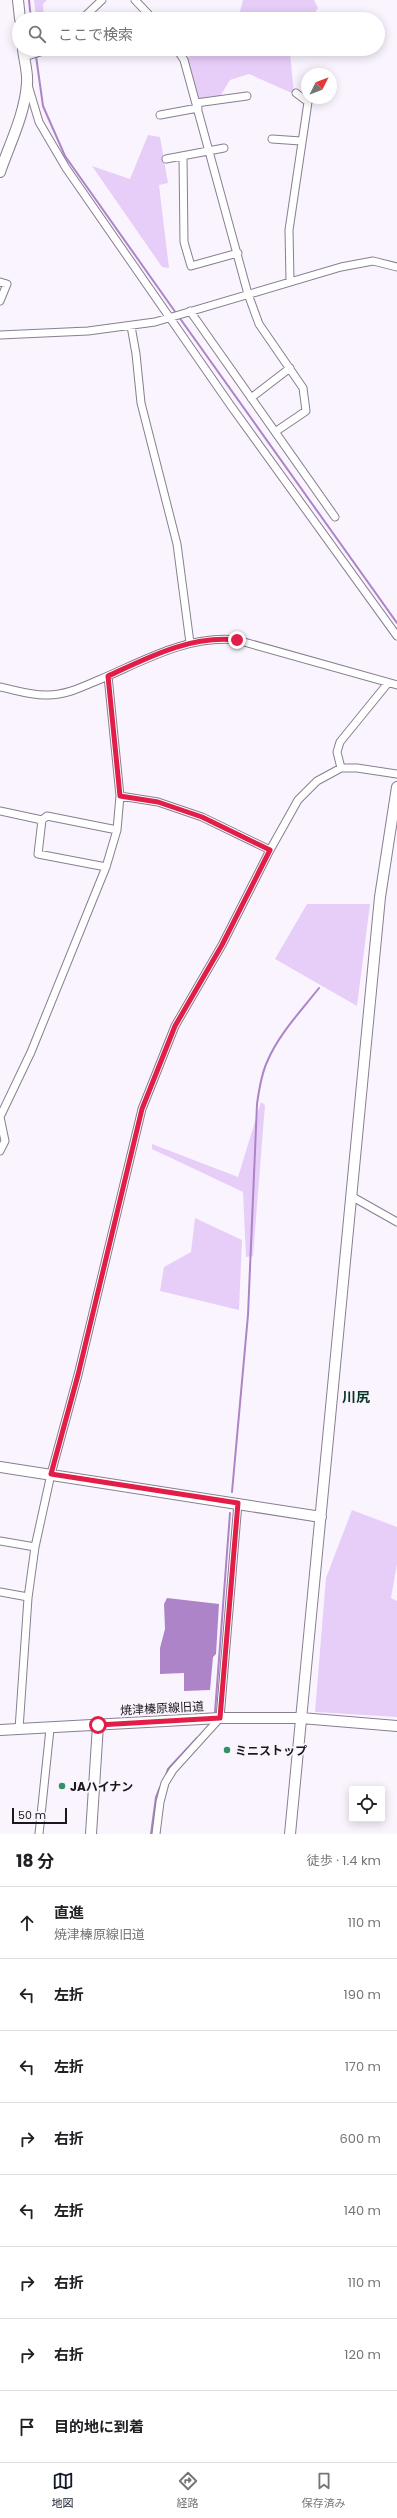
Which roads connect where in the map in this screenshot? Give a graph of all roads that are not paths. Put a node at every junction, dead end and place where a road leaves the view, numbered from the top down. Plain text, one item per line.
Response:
1 (18, 0) edge
2 (102, 0) edge
3 (135, 0) edge
4 (19, 12) edge
5 (89, 12) edge
6 (146, 12) edge
7 (26, 56) edge
8 (182, 56) edge
9 (27, 81) junction
10 (296, 93) dead end
11 (247, 96) dead end
12 (197, 106) junction
13 (160, 115) dead end
14 (272, 139) dead end
15 (301, 141) junction
16 (224, 148) dead end
17 (4, 150) edge
18 (210, 152) junction
19 (183, 156) junction
20 (166, 159) dead end
21 (0, 172) edge
22 (238, 253) junction
23 (397, 267) edge
24 (290, 280) junction
25 (0, 282) edge
26 (248, 294) junction
27 (0, 301) edge
28 (188, 312) junction
29 (170, 317) junction
30 (131, 326) junction
31 (0, 335) edge
32 (290, 368) junction
33 (252, 398) junction
34 (275, 432) junction
35 (335, 517) dead end
36 (397, 636) edge
37 (190, 643) junction
38 (108, 676) junction
39 (388, 684) junction
40 (397, 684) edge
41 (0, 687) edge
42 (341, 768) junction
43 (397, 774) edge
44 (397, 787) edge
45 (120, 796) junction
46 (0, 811) edge
47 (42, 820) junction
48 (117, 830) junction
49 (270, 850) junction
50 (106, 867) junction
51 (0, 1151) edge
52 (350, 1196) junction
53 (397, 1222) edge
54 (0, 1467) edge
55 (51, 1474) junction
56 (238, 1503) junction
57 (321, 1517) junction
58 (0, 1542) edge
59 (35, 1547) junction
60 (0, 1592) edge
61 (28, 1596) junction
62 (220, 1718) junction
63 (301, 1718) junction
64 (98, 1725) junction
65 (397, 1726) edge
66 (19, 1729) junction
67 (50, 1729) junction
68 (0, 1730) edge
69 (39, 1834) edge
70 (91, 1834) edge
71 (156, 1834) edge
72 (290, 1834) edge

1 - 4 street
2 - 5 street
3 - 6 street
7 - 9 street
8 - 12 street
9 - 17 street
9 - 29 street
10 - 15 street
11 - 12 street
12 - 13 street
12 - 18 street
14 - 15 street
15 - 24 street
16 - 18 street
17 - 21 street
18 - 19 street
18 - 22 street
19 - 20 street
19 - 22 street
22 - 26 street
23 - 24 street
24 - 26 street
25 - 27 street
26 - 28 street
26 - 32 street
28 - 29 street
28 - 33 street
29 - 30 street
29 - 36 street
30 - 31 street
30 - 37 street
32 - 33 street
32 - 34 street
33 - 34 street
34 - 35 street
37 - 38 street
37 - 39 street
38 - 41 street
38 - 45 street
39 - 40 street
39 - 42 street
42 - 43 street
42 - 49 street
44 - 52 street
45 - 48 street
45 - 49 street
46 - 47 street
47 - 48 street
47 - 50 street
48 - 50 street
49 - 55 street
50 - 51 street
52 - 53 street
52 - 57 street
54 - 55 street
55 - 56 street
55 - 59 street
56 - 57 street
56 - 62 street
57 - 63 street
58 - 59 street
59 - 61 street
60 - 61 street
61 - 66 street
62 - 63 street, 焼津榛原線旧道
62 - 64 street, 焼津榛原線旧道
62 - 71 street
63 - 65 street, 焼津榛原線旧道
63 - 72 street
64 - 67 street, 焼津榛原線旧道
64 - 70 street
66 - 67 street, 焼津榛原線旧道
66 - 68 street, 焼津榛原線旧道
67 - 69 street

